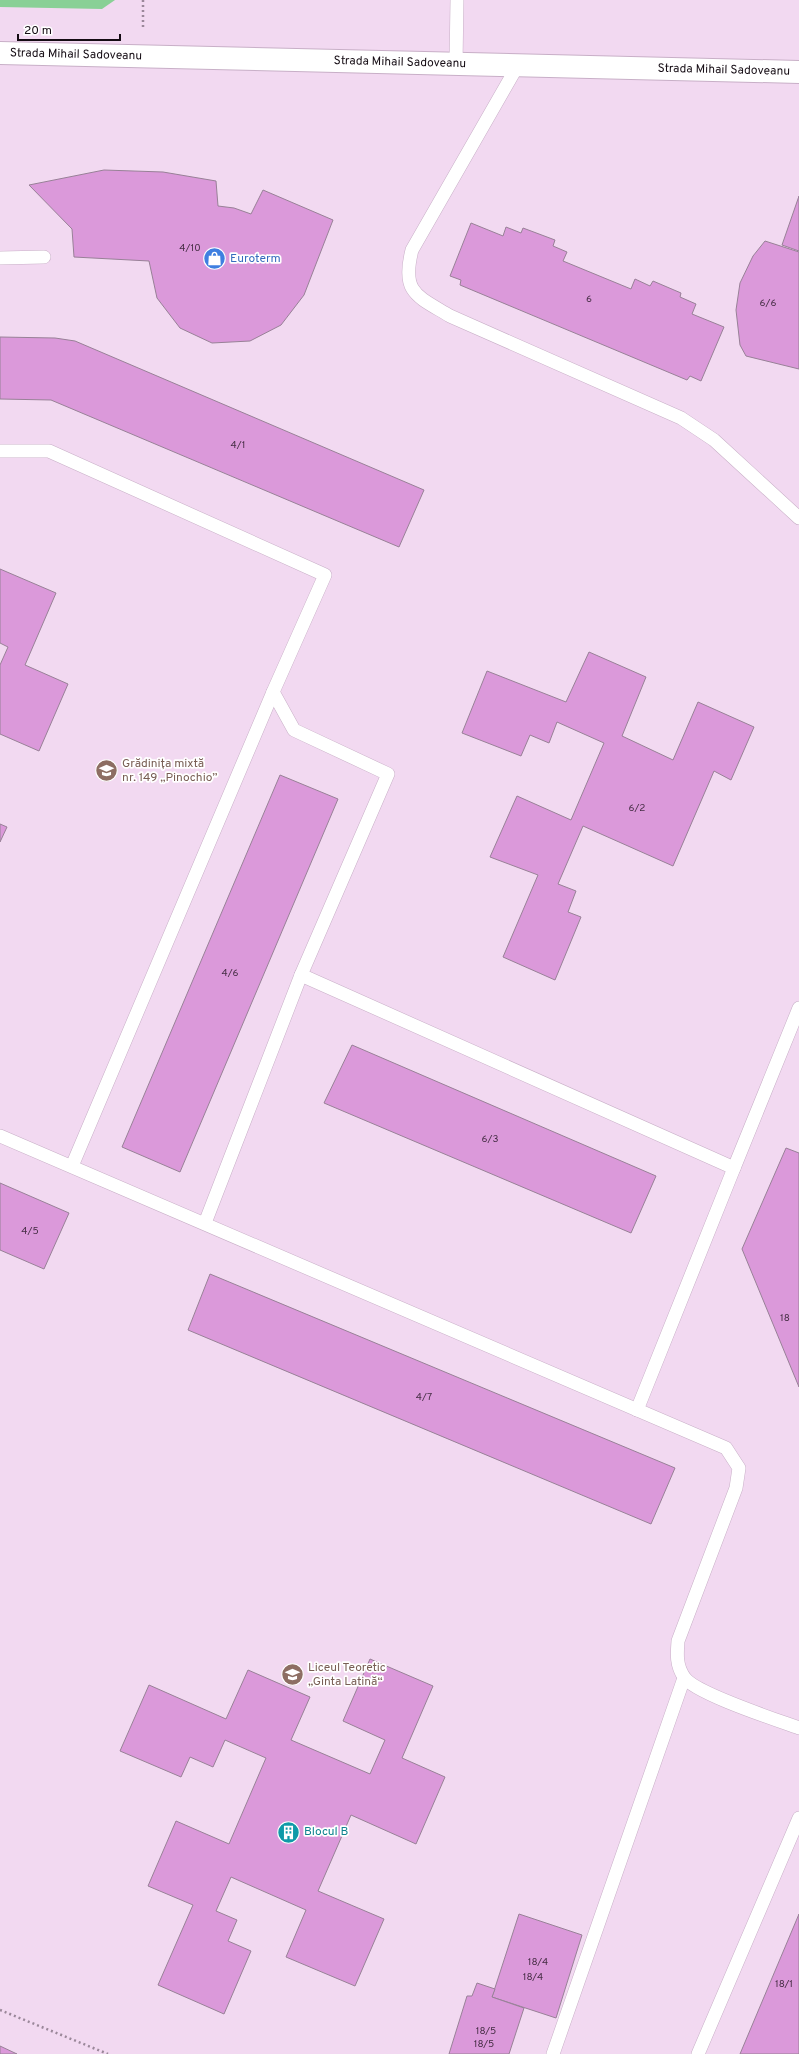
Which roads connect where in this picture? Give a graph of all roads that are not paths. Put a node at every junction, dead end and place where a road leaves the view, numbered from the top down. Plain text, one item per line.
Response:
1 (457, 0) edge
2 (0, 53) edge
3 (456, 64) junction
4 (518, 65) junction
5 (799, 72) edge
6 (44, 257) dead end
7 (0, 258) edge
8 (0, 450) edge
9 (799, 518) edge
10 (273, 692) junction
11 (301, 975) junction
12 (799, 1008) edge
13 (0, 1136) edge
14 (72, 1166) junction
15 (734, 1168) junction
16 (205, 1224) junction
17 (637, 1410) junction
18 (684, 1678) junction
19 (799, 1728) edge
20 (799, 1818) edge
21 (553, 2054) edge
22 (698, 2054) edge

1 - 3 lane
2 - 3 main road, Strada Mihail Sadoveanu
3 - 4 main road, Strada Mihail Sadoveanu
4 - 5 main road, Strada Mihail Sadoveanu
4 - 9 lane
6 - 7 lane
8 - 10 lane
10 - 11 lane
10 - 14 lane
11 - 15 lane
11 - 16 lane
12 - 15 lane
13 - 14 lane
14 - 16 lane
15 - 17 lane
16 - 17 lane
17 - 18 lane
18 - 19 lane
18 - 21 lane
20 - 22 lane

